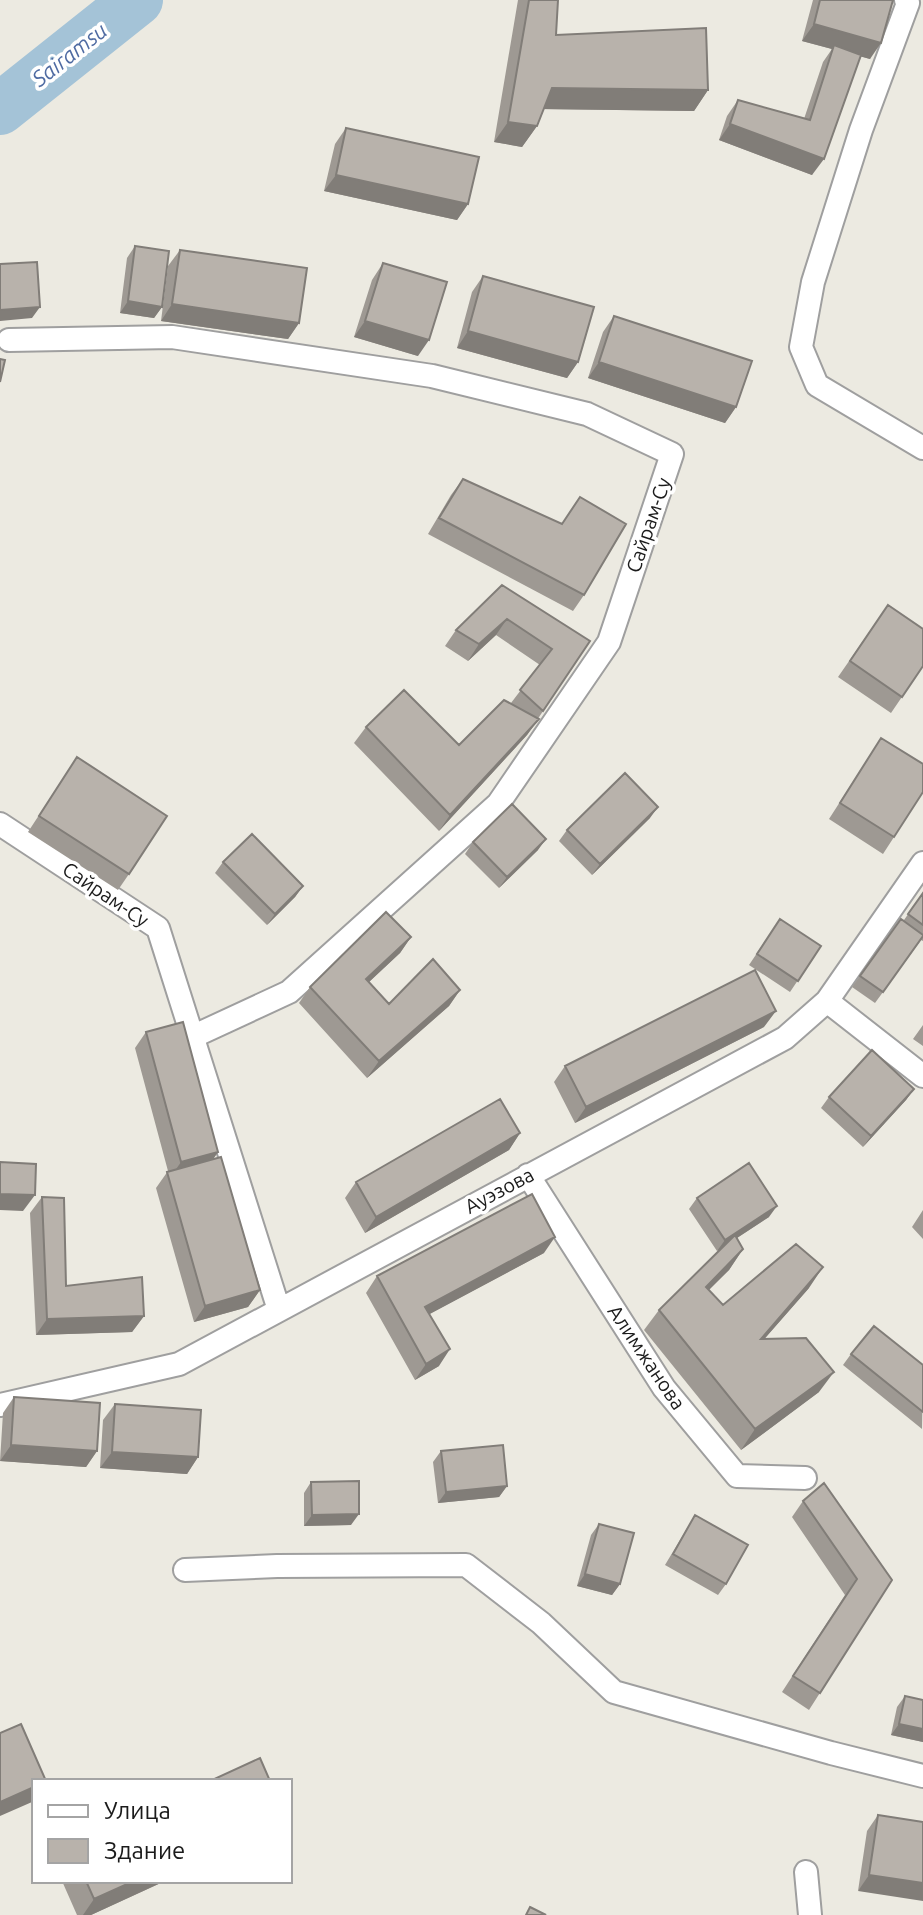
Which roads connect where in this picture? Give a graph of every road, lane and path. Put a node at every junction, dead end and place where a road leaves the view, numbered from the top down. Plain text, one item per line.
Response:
1 (906, 0) edge
2 (9, 340) dead end
3 (923, 448) edge
4 (0, 824) edge
5 (923, 863) edge
6 (827, 1001) junction
7 (192, 1037) junction
8 (923, 1076) edge
9 (528, 1175) junction
10 (279, 1310) junction
11 (0, 1405) edge
12 (805, 1478) dead end
13 (185, 1570) dead end
14 (923, 1776) edge
15 (806, 1872) dead end
16 (810, 1915) edge

1 - 3 street
2 - 7 street, Сайрам-Су
4 - 7 street, Сайрам-Су
5 - 6 street, Ауэзова
6 - 8 street
6 - 9 street, Ауэзова
7 - 10 street, Сайрам-Су
9 - 10 street, Ауэзова
9 - 12 street, Алимжанова
10 - 11 street, Ауэзова
13 - 14 street
15 - 16 street

